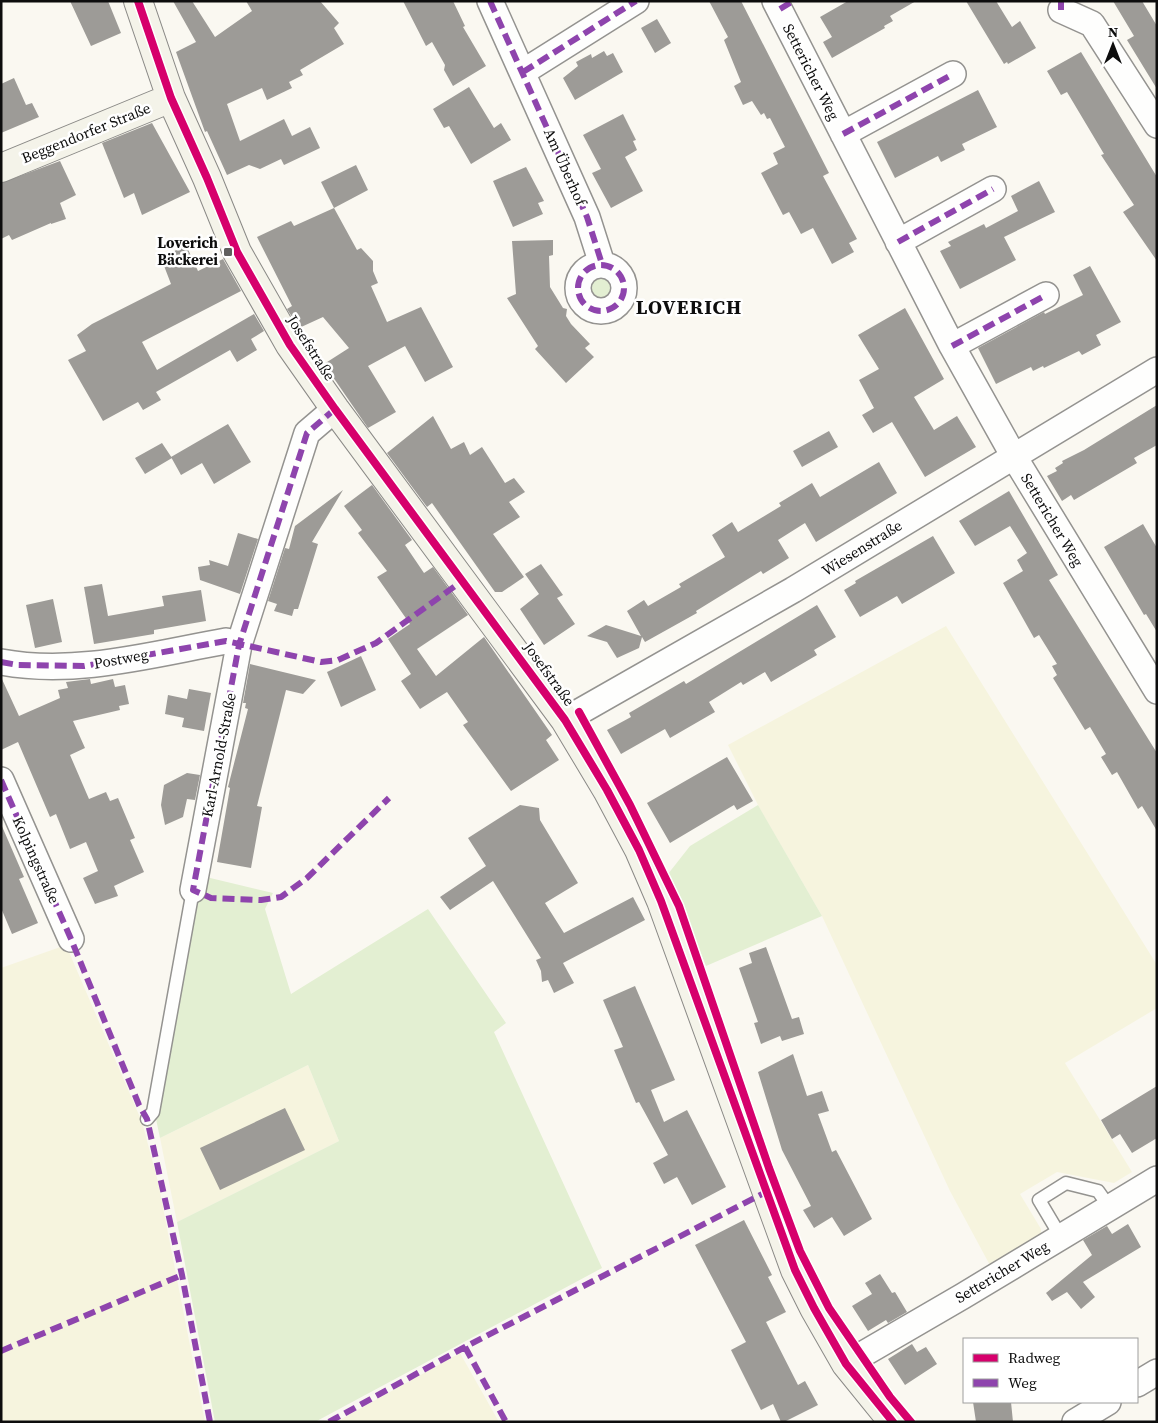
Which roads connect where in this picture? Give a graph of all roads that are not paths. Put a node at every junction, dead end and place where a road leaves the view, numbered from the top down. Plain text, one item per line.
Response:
1 (138, 1) edge
2 (490, 1) edge
3 (636, 1) edge
4 (783, 4) edge
5 (1061, 10) dead end
6 (523, 72) junction
7 (953, 74) dead end
8 (171, 98) junction
9 (1157, 125) edge
10 (843, 134) junction
11 (1, 168) edge
12 (993, 189) dead end
13 (898, 242) junction
14 (602, 264) dead end
15 (1046, 295) dead end
16 (952, 346) junction
17 (1157, 370) edge
18 (335, 409) junction
19 (1013, 455) junction
20 (239, 645) junction
21 (1, 662) edge
22 (1157, 691) edge
23 (565, 720) junction
24 (1, 780) edge
25 (193, 890) joint
26 (71, 939) dead end
27 (147, 1119) dead end
28 (1157, 1178) edge
29 (1110, 1208) junction
30 (1062, 1237) junction
31 (846, 1364) junction
32 (1157, 1372) edge
33 (1138, 1383) edge
34 (1106, 1403) edge
35 (893, 1422) edge
36 (1075, 1422) edge

1 - 8 street, Josefstraße
2 - 6 street, Am Überhof
3 - 6 street
4 - 10 street, Settericher Weg
5 - 9 street
6 - 14 street, Am Überhof
7 - 10 street, Settericher Weg
8 - 11 street, Beggendorfer Straße
8 - 18 street, Josefstraße
10 - 13 street, Settericher Weg
12 - 13 street
13 - 16 street, Settericher Weg
15 - 16 street
16 - 19 street, Settericher Weg
17 - 19 street, Wiesenstraße
18 - 20 street, Karl-Arnold-Straße
18 - 23 street, Josefstraße
19 - 22 street, Settericher Weg
19 - 23 street, Wiesenstraße
20 - 21 street, Postweg
20 - 25 street, Karl-Arnold-Straße
23 - 31 street, Josefstraße
24 - 26 street, Kolpingstraße
25 - 27 lane, Karl-Arnold-Straße
28 - 29 street, Settericher Weg
29 - 30 street, Settericher Weg
29 - 30 lane
30 - 31 street, Settericher Weg
31 - 35 street, Josefstraße
32 - 33 street
34 - 36 street

